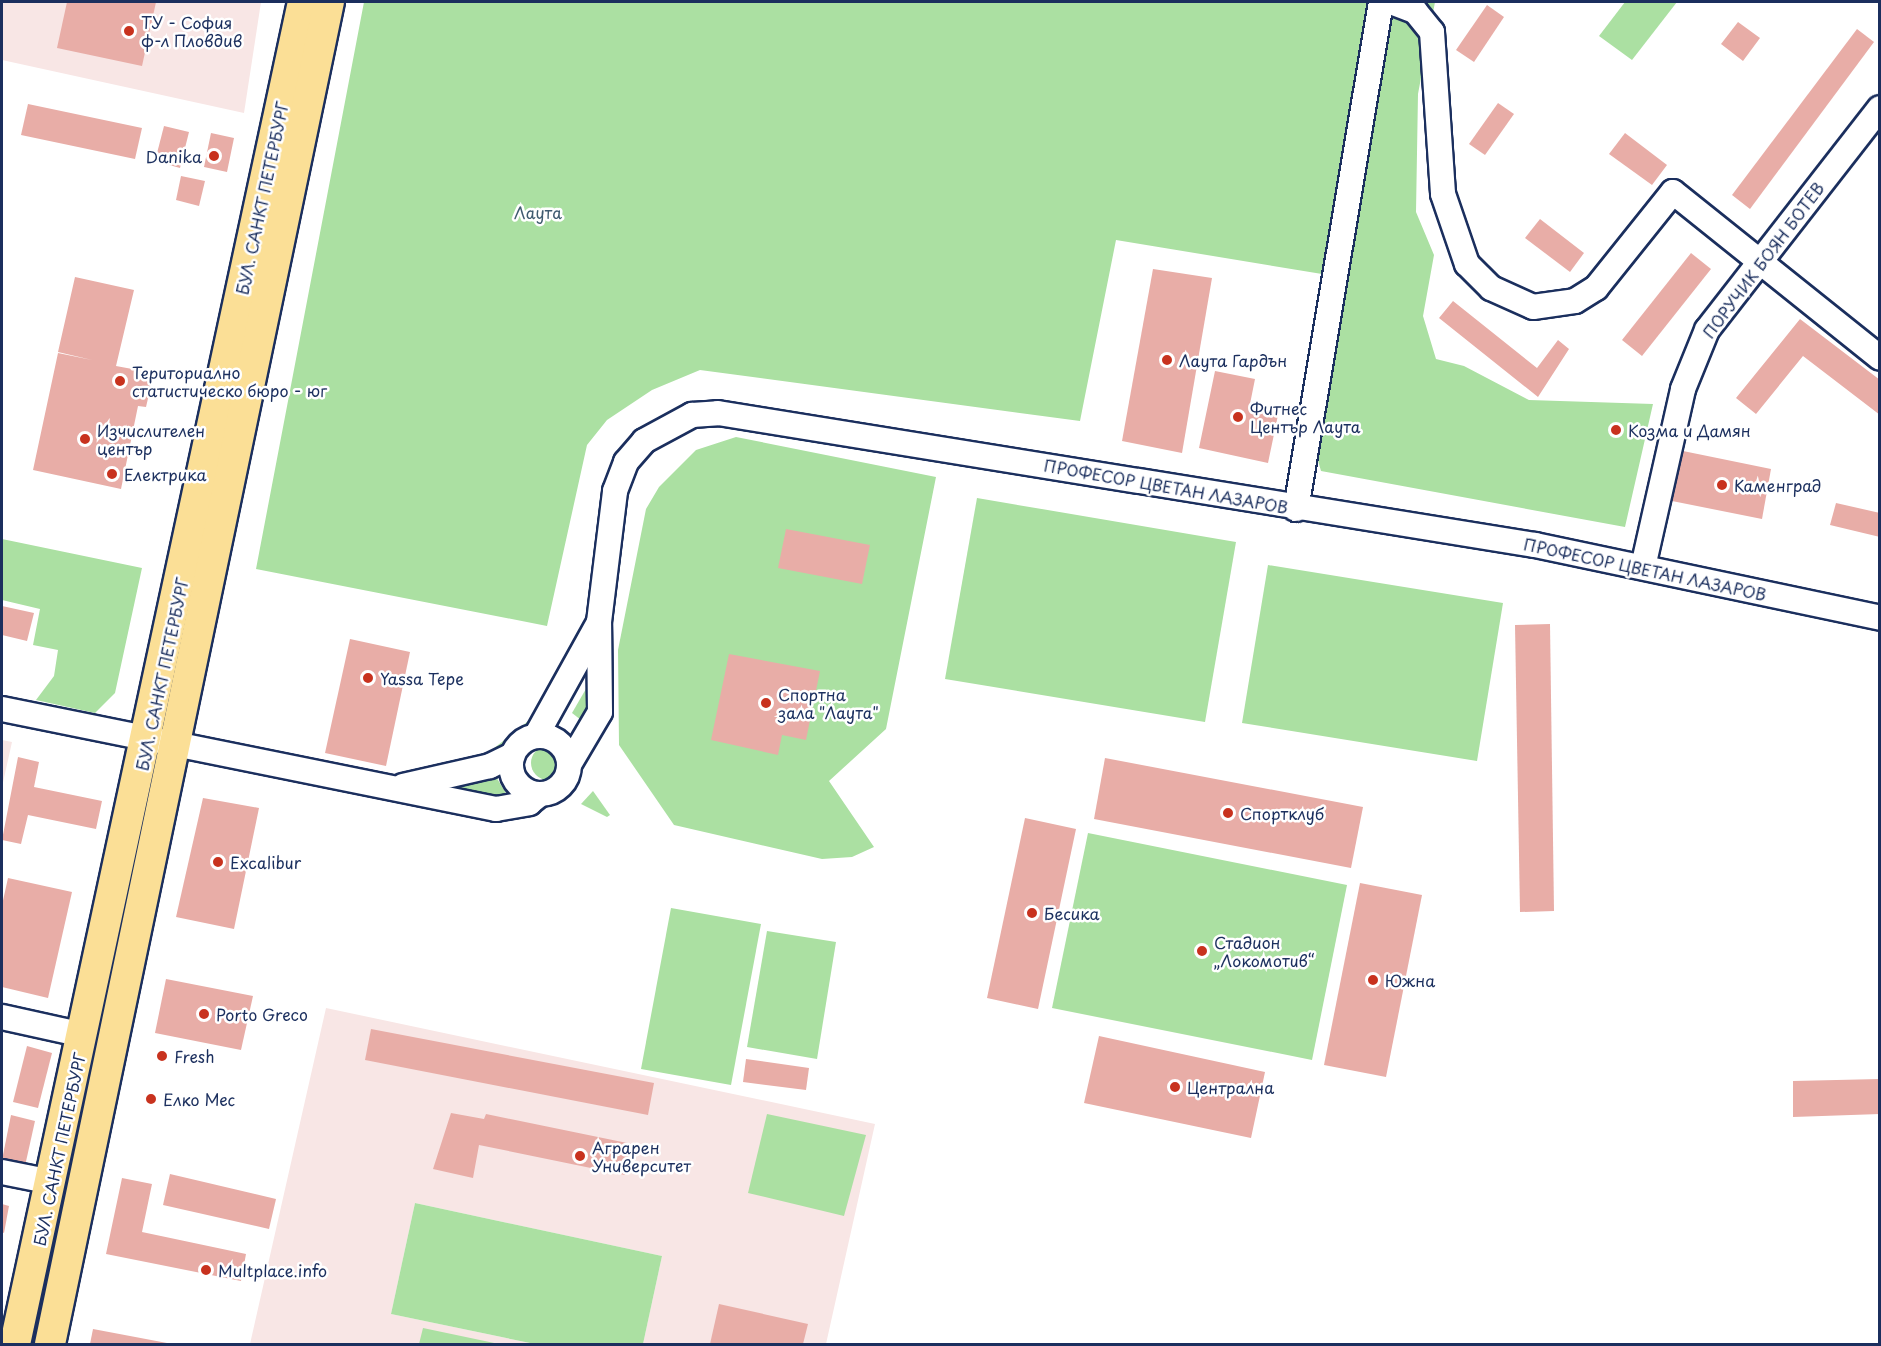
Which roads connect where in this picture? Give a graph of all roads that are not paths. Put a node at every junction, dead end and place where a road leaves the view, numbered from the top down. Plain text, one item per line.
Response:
1 (303, 2) edge
2 (329, 2) edge
3 (1382, 2) edge
4 (1391, 2) edge
5 (1880, 108) edge
6 (1760, 263) junction
7 (1880, 358) edge
8 (1296, 508) junction
9 (1643, 567) junction
10 (1880, 618) edge
11 (599, 622) junction
12 (2, 709) edge
13 (536, 736) junction
14 (162, 741) junction
15 (513, 754) junction
16 (570, 764) junction
17 (398, 787) junction
18 (538, 795) junction
19 (2, 1017) edge
20 (83, 1035) junction
21 (2, 1172) edge
22 (52, 1182) junction
23 (15, 1344) edge
24 (50, 1344) edge

1 - 14 main road, БУЛ. САНКТ ПЕТЕРБУРГ
2 - 14 main road, БУЛ. САНКТ ПЕТЕРБУРГ
3 - 8 street
4 - 6 street
5 - 6 street, ПОРУЧИК БОЯН БОТЕВ
6 - 7 street
6 - 9 street, ПОРУЧИК БОЯН БОТЕВ
8 - 9 street, ПРОФЕСОР ЦВЕТАН ЛАЗАРОВ
8 - 11 street, ПРОФЕСОР ЦВЕТАН ЛАЗАРОВ
9 - 10 street, ПРОФЕСОР ЦВЕТАН ЛАЗАРОВ
11 - 13 street, ПРОФЕСОР ЦВЕТАН ЛАЗАРОВ
11 - 16 street, ПРОФЕСОР ЦВЕТАН ЛАЗАРОВ
12 - 14 street
13 - 15 street
13 - 16 street
14 - 17 street
14 - 20 main road, БУЛ. САНКТ ПЕТЕРБУРГ
14 - 24 main road, БУЛ. САНКТ ПЕТЕРБУРГ
15 - 17 street
15 - 18 street
16 - 18 street
17 - 18 street
19 - 20 street
20 - 22 main road, БУЛ. САНКТ ПЕТЕРБУРГ
21 - 22 street
22 - 23 main road, БУЛ. САНКТ ПЕТЕРБУРГ

